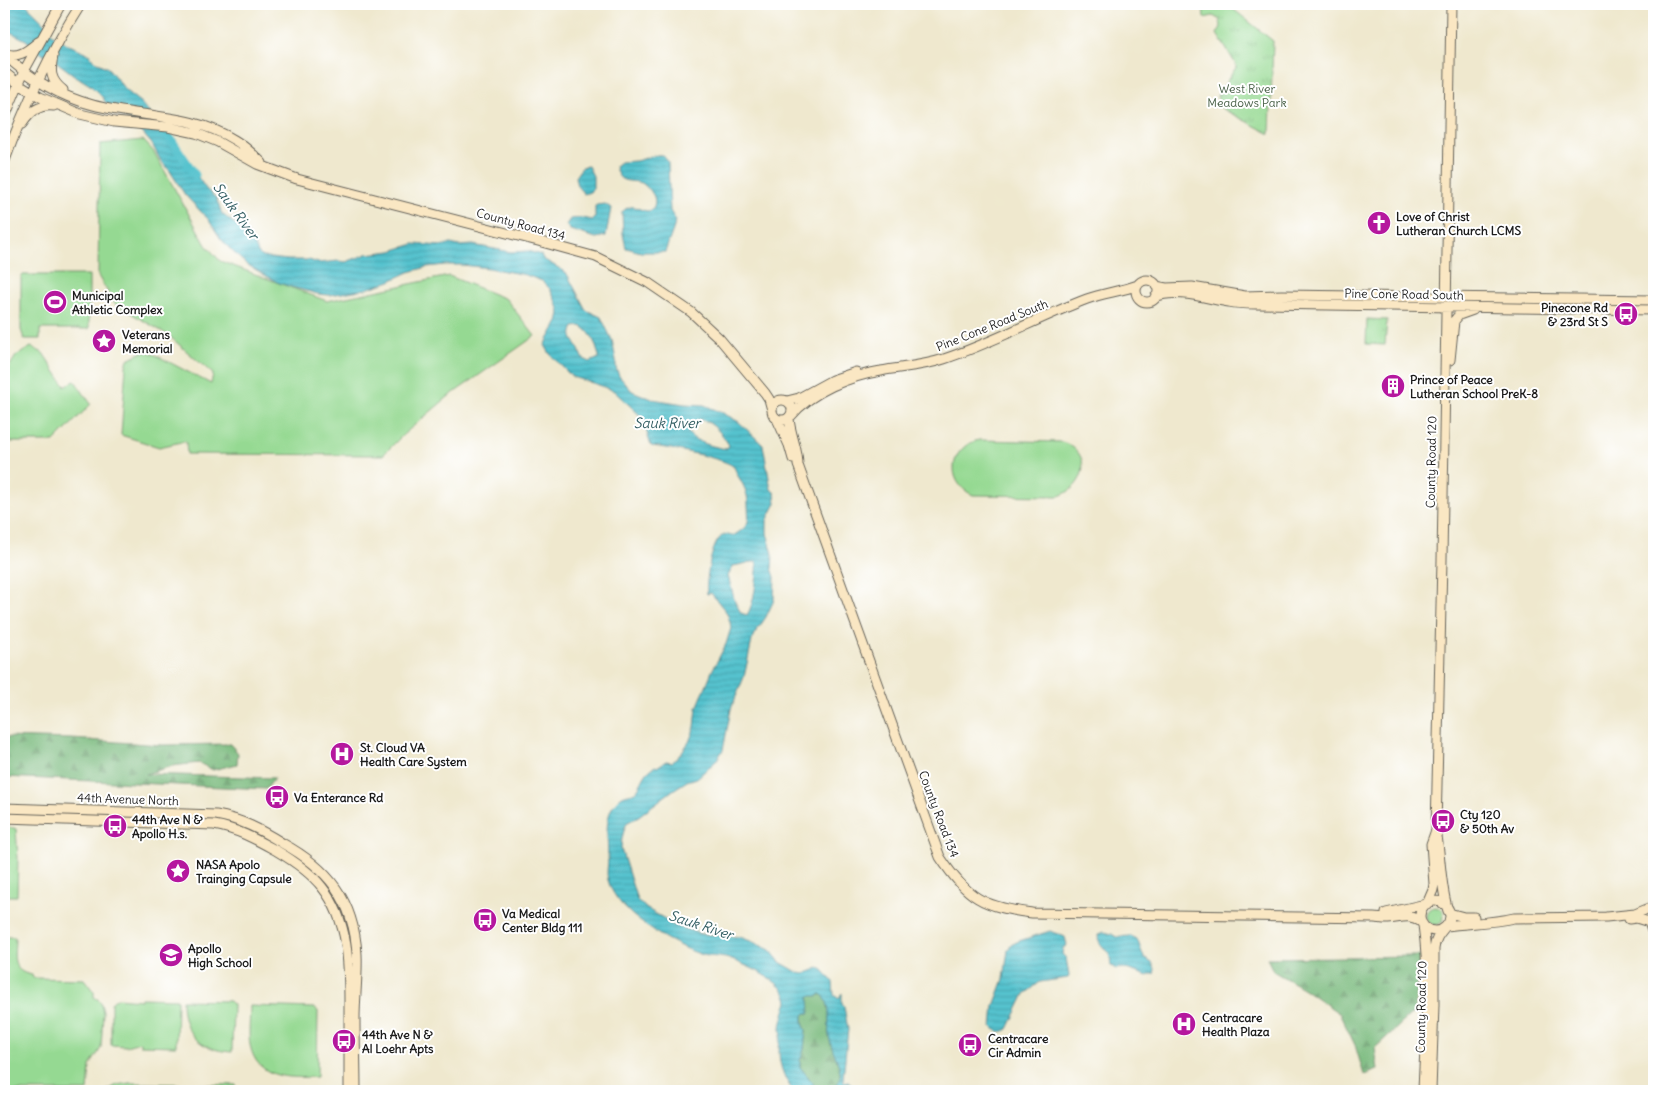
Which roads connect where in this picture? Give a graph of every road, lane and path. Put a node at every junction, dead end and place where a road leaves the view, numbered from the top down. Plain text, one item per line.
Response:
1 (80, 4) edge
2 (1451, 4) edge
3 (59, 7) edge
4 (4, 54) edge
5 (28, 54) junction
6 (48, 65) junction
7 (4, 72) edge
8 (24, 72) junction
9 (38, 80) junction
10 (4, 82) edge
11 (18, 84) junction
12 (32, 93) junction
13 (85, 102) junction
14 (58, 106) junction
15 (4, 115) edge
16 (4, 119) edge
17 (12, 141) junction
18 (4, 163) edge
19 (268, 168) junction
20 (1138, 285) junction
21 (1156, 286) junction
22 (1112, 292) junction
23 (1137, 295) junction
24 (1155, 297) junction
25 (1654, 300) edge
26 (1446, 302) junction
27 (1480, 308) junction
28 (1654, 310) edge
29 (739, 361) junction
30 (879, 371) junction
31 (783, 400) junction
32 (1444, 405) junction
33 (772, 410) junction
34 (790, 417) junction
35 (777, 419) junction
36 (798, 465) junction
37 (4, 808) edge
38 (4, 818) edge
39 (1436, 830) junction
40 (1427, 904) junction
41 (1653, 906) edge
42 (1449, 912) junction
43 (1606, 917) junction
44 (1374, 918) junction
45 (1514, 918) junction
46 (1422, 923) junction
47 (1651, 925) edge
48 (1446, 926) junction
49 (1654, 936) edge
50 (352, 1054) junction
51 (349, 1091) edge
52 (356, 1091) edge
53 (1423, 1091) edge
54 (1431, 1091) edge

1 - 6 street
2 - 26 street, County Road 120
3 - 5 street
4 - 5 street
4 - 8 street, County Road 134
5 - 8 street
6 - 9 street
6 - 13 street
7 - 11 street, County Road 134
8 - 9 street, County Road 134
8 - 11 street
9 - 12 street
9 - 13 street, County Road 134
10 - 15 street
11 - 12 street, County Road 134
11 - 16 street
12 - 14 street, County Road 134
12 - 17 street
13 - 19 street, County Road 134
14 - 17 street
14 - 19 street, County Road 134
17 - 18 street
19 - 29 street, County Road 134
20 - 21 street
20 - 22 street, Pine Cone Road South
20 - 23 street
21 - 24 street
21 - 26 street, Pine Cone Road South
22 - 23 street, Pine Cone Road South
22 - 30 street, Pine Cone Road South
23 - 24 street
24 - 26 street, Pine Cone Road South
25 - 26 street, Pine Cone Road South
26 - 27 street, Pine Cone Road South
26 - 32 street, County Road 120
27 - 28 street, Pine Cone Road South
27 - 32 street
29 - 31 street, County Road 134
29 - 33 street, County Road 134
30 - 31 street, Pine Cone Road South
30 - 34 street, Pine Cone Road South
31 - 33 street
31 - 34 street
32 - 39 street, County Road 120
33 - 35 street
34 - 35 street
34 - 36 street, County Road 134
35 - 36 street, County Road 134
36 - 44 street, County Road 134
37 - 50 street, 44th Avenue North
38 - 50 street, 44th Avenue North
39 - 40 street, County Road 120
39 - 42 street, County Road 120
40 - 42 street
40 - 44 street, County Road 134
40 - 46 street
41 - 43 street
41 - 47 street
42 - 45 street
42 - 48 street
43 - 45 street
43 - 47 street
44 - 46 street, County Road 134
45 - 48 street
46 - 48 street
46 - 53 street, County Road 120
47 - 49 street
48 - 54 street, County Road 120
50 - 51 street
50 - 52 street

